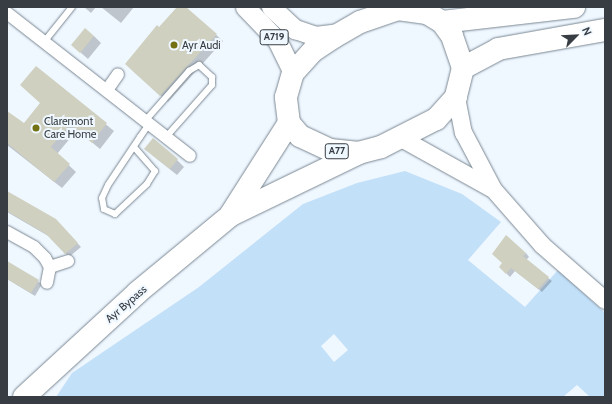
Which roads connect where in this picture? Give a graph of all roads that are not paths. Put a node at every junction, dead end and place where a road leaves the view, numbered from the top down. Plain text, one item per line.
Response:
1 (72, 7) edge
2 (245, 7) edge
3 (271, 7) edge
4 (574, 7) edge
5 (413, 8) edge
6 (7, 13) edge
7 (357, 20) edge
8 (442, 22) junction
9 (605, 30) edge
10 (44, 42) junction
11 (463, 68) junction
12 (293, 73) junction
13 (118, 74) dead end
14 (107, 90) junction
15 (456, 97) junction
16 (147, 122) junction
17 (288, 123) junction
18 (166, 137) junction
19 (401, 138) junction
20 (134, 147) junction
21 (359, 153) junction
22 (190, 156) dead end
23 (493, 189) junction
24 (231, 215) junction
25 (7, 232) edge
26 (68, 261) dead end
27 (50, 267) junction
28 (47, 283) dead end
29 (605, 300) edge
30 (24, 397) edge

1 - 10 lane
2 - 12 main road, A719
3 - 7 main road, A719
4 - 8 highway
5 - 7 highway
5 - 8 highway
6 - 10 street
7 - 12 highway
8 - 11 highway, A77
9 - 11 highway
10 - 14 street
11 - 15 highway, A77
12 - 17 highway
13 - 14 street
14 - 16 street
15 - 19 highway, A77
15 - 23 main road
16 - 18 street
16 - 18 lane
16 - 20 lane
17 - 21 highway, A77
17 - 24 highway, Ayr Bypass / A77
18 - 22 street
19 - 21 highway, A77
19 - 23 main road
20 - 20 lane
21 - 24 highway, Ayr Bypass / A77
23 - 29 main road
24 - 30 highway, Ayr Bypass / A77
25 - 27 street
26 - 27 street
27 - 28 street

